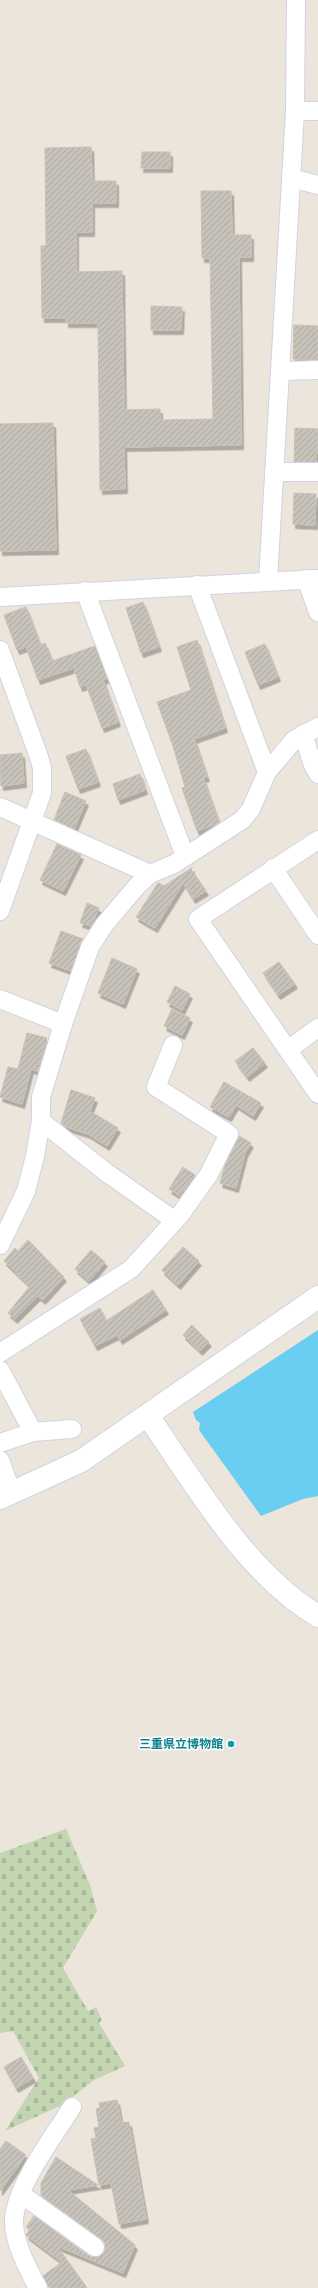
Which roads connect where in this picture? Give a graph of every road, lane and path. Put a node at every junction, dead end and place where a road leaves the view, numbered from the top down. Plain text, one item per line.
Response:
1 (296, 0) edge
2 (295, 111) junction
3 (318, 111) edge
4 (291, 178) junction
5 (318, 185) edge
6 (318, 370) edge
7 (280, 371) junction
8 (274, 472) junction
9 (318, 472) edge
10 (312, 579) edge
11 (268, 580) junction
12 (197, 584) junction
13 (85, 591) junction
14 (0, 597) edge
15 (318, 612) edge
16 (0, 650) edge
17 (310, 730) edge
18 (267, 772) junction
19 (318, 774) edge
20 (0, 807) edge
21 (31, 822) junction
22 (318, 840) edge
23 (185, 856) junction
24 (273, 868) junction
25 (150, 874) junction
26 (0, 911) edge
27 (318, 935) edge
28 (0, 999) edge
29 (63, 1024) junction
30 (318, 1028) edge
31 (173, 1045) dead end
32 (289, 1049) junction
33 (318, 1094) edge
34 (41, 1121) junction
35 (174, 1220) junction
36 (0, 1245) edge
37 (318, 1298) edge
38 (0, 1353) edge
39 (0, 1370) edge
40 (148, 1416) junction
41 (72, 1429) dead end
42 (33, 1432) junction
43 (0, 1443) edge
44 (0, 1460) edge
45 (6, 1496) edge
46 (318, 1616) edge
47 (72, 2107) dead end
48 (21, 2194) junction
49 (7, 2221) edge
50 (95, 2246) dead end
51 (38, 2288) edge

1 - 2 street
2 - 3 street
2 - 4 street
4 - 5 street
4 - 7 street
6 - 7 street
7 - 8 street
8 - 9 street
8 - 11 street
10 - 11 street
10 - 15 street
11 - 12 street
12 - 13 street
12 - 18 street
13 - 14 street
13 - 23 street
16 - 21 street
17 - 18 street
17 - 19 street
18 - 23 street
20 - 21 street
21 - 25 street
21 - 26 street
22 - 24 street
23 - 25 street
24 - 27 street
24 - 32 street
25 - 29 street
28 - 29 street
29 - 34 street
30 - 32 street
31 - 35 street
32 - 33 street
34 - 35 street
34 - 36 street
35 - 38 street
37 - 40 street
39 - 42 street
40 - 45 street
40 - 46 street
41 - 42 street
42 - 43 street
44 - 45 street
47 - 48 street
48 - 49 street
48 - 50 street
49 - 51 street

